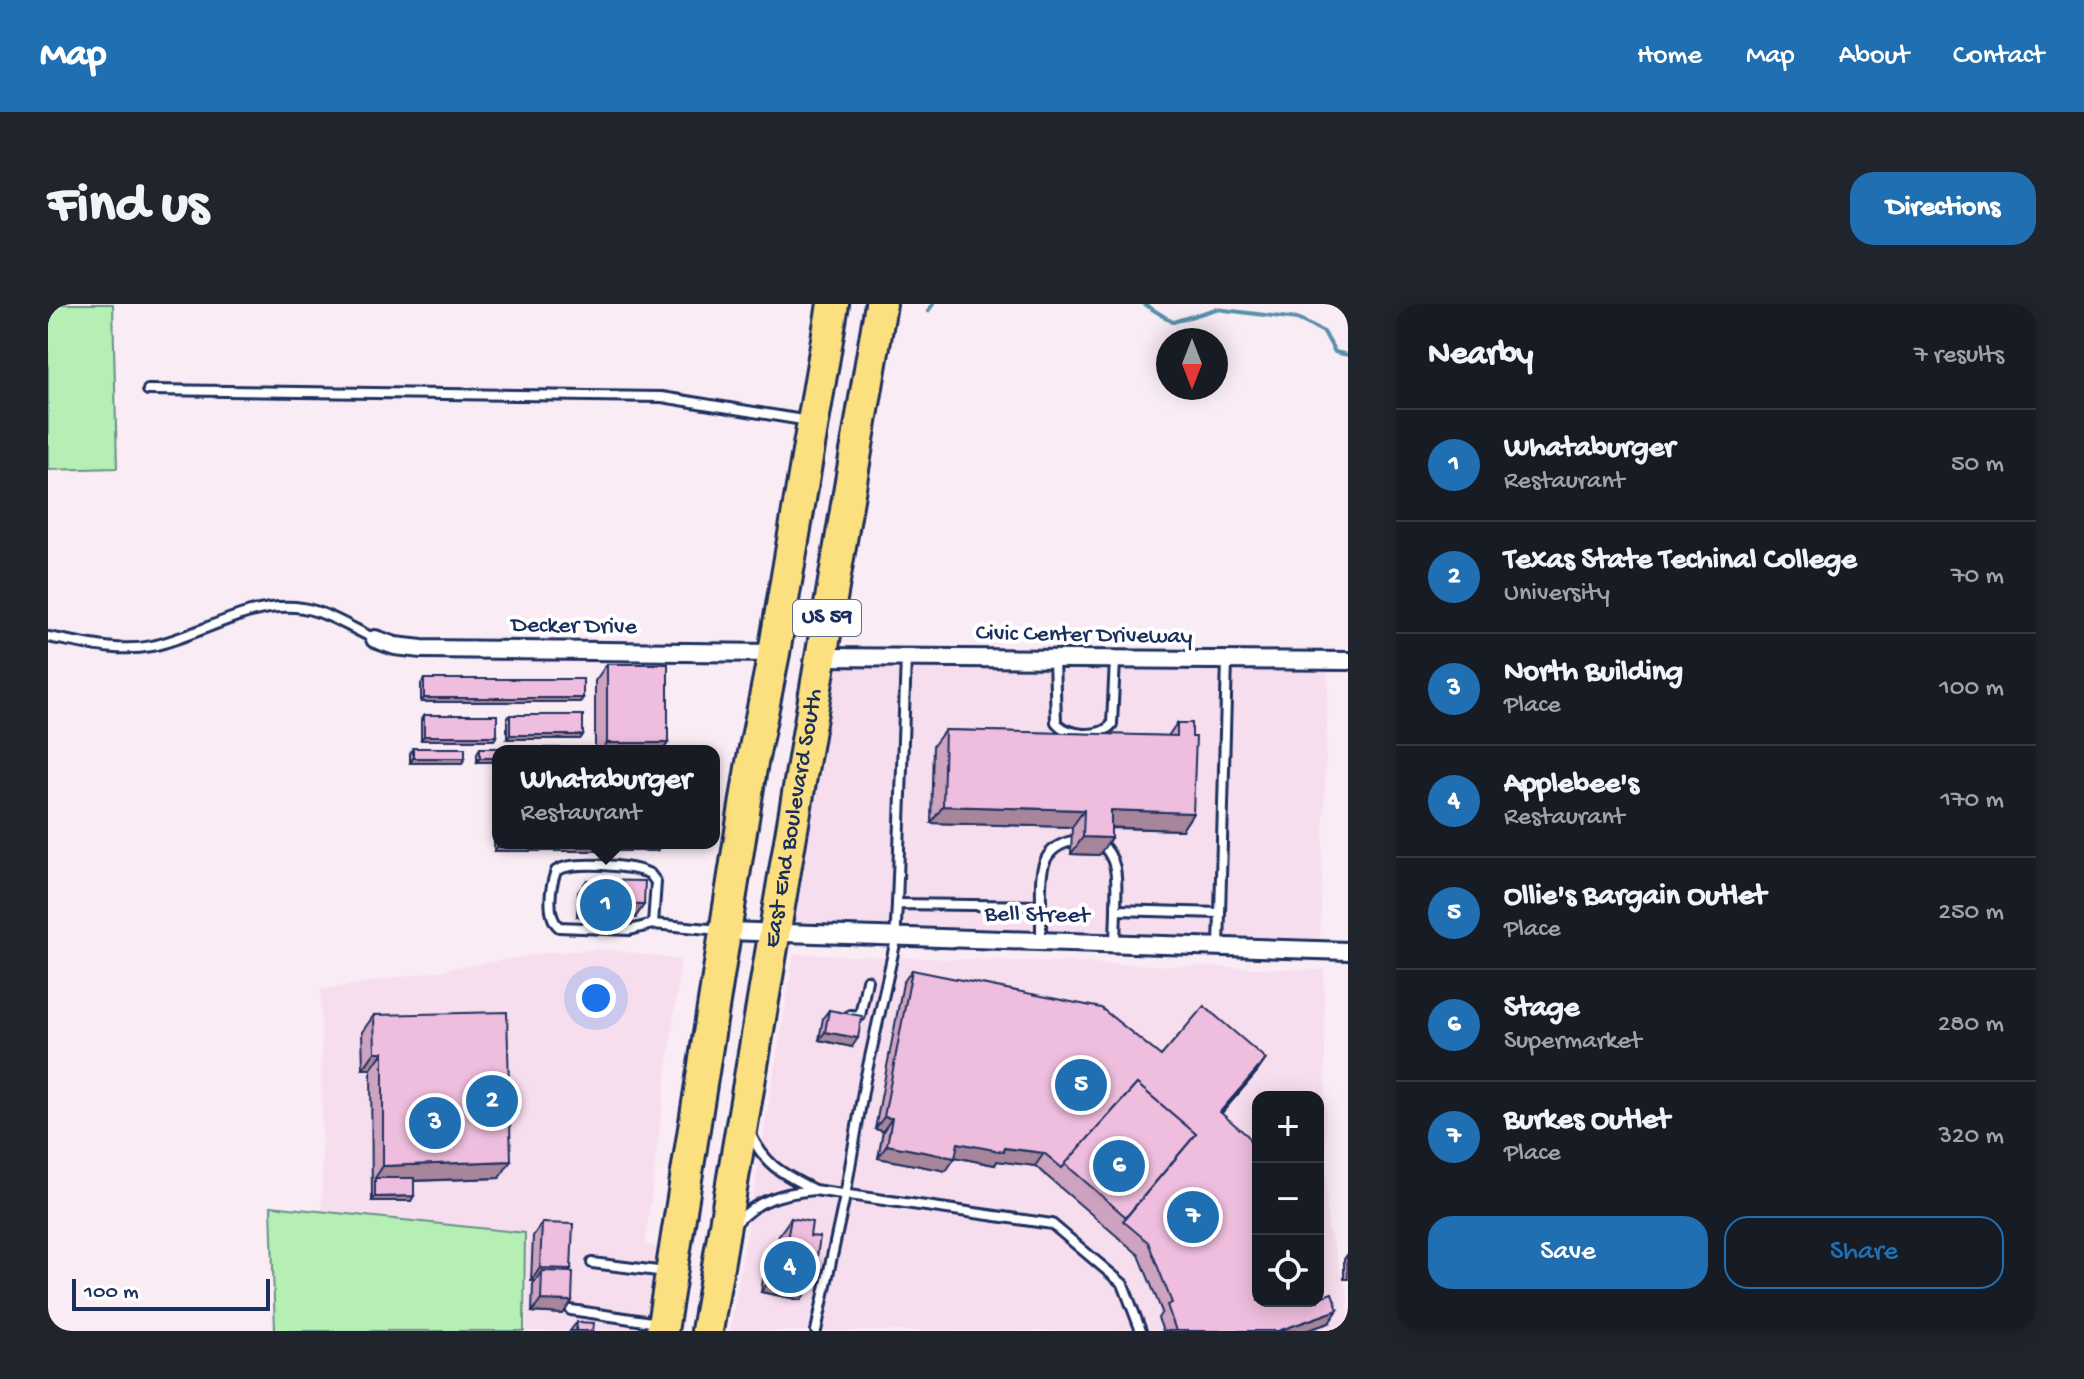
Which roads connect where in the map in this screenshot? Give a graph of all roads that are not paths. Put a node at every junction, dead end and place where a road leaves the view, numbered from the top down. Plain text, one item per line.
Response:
1 (833, 304) edge
2 (881, 304) edge
3 (148, 390) dead end
4 (814, 422) junction
5 (860, 431) junction
6 (48, 637) edge
7 (375, 639) joint
8 (774, 653) junction
9 (820, 657) junction
10 (906, 658) junction
11 (1054, 659) junction
12 (1115, 660) junction
13 (1227, 661) junction
14 (1348, 661) edge
15 (1072, 841) dead end
16 (1099, 842) edge
17 (897, 904) junction
18 (1041, 906) junction
19 (1116, 910) junction
20 (1220, 913) junction
21 (653, 924) junction
22 (725, 931) junction
23 (775, 933) junction
24 (896, 937) junction
25 (1041, 940) junction
26 (1115, 942) junction
27 (1219, 946) junction
28 (1348, 951) edge
29 (867, 980) dead end
30 (838, 1013) edge
31 (744, 1118) junction
32 (814, 1190) junction
33 (845, 1196) junction
34 (723, 1238) junction
35 (592, 1263) dead end
36 (671, 1273) junction
37 (571, 1310) edge
38 (662, 1327) edge
39 (707, 1331) edge
40 (816, 1331) edge
41 (1141, 1331) edge

1 - 4 highway, East End Boulevard South / US 59
2 - 5 highway, East End Boulevard South / US 59
3 - 4 lane
4 - 5 highway
4 - 8 highway, East End Boulevard South / US 59
5 - 9 highway, East End Boulevard South / US 59
6 - 7 lane
7 - 8 street, Decker Drive
8 - 22 highway, East End Boulevard South / US 59
9 - 10 street, Civic Center Driveway
9 - 23 highway, East End Boulevard South / US 59
10 - 11 street, Civic Center Driveway
10 - 17 lane
11 - 12 street, Civic Center Driveway
11 - 12 lane
12 - 13 street, Civic Center Driveway
13 - 14 street, Civic Center Driveway
13 - 20 lane
15 - 18 lane
16 - 19 lane
17 - 18 lane
17 - 24 lane
18 - 25 lane
19 - 20 lane
19 - 26 lane
20 - 27 lane
21 - 21 lane
21 - 22 lane
22 - 23 street, Bell Street
22 - 36 highway, East End Boulevard South / US 59
23 - 24 street, Bell Street
23 - 31 highway, East End Boulevard South / US 59
24 - 25 street, Bell Street
24 - 33 lane
25 - 26 street, Bell Street
26 - 27 street, Bell Street
27 - 28 street, Bell Street
29 - 30 lane
31 - 32 lane
31 - 34 highway, East End Boulevard South / US 59
32 - 33 lane
32 - 34 lane
33 - 40 lane
33 - 41 lane
34 - 39 highway, East End Boulevard South / US 59
35 - 36 lane
36 - 38 highway, East End Boulevard South / US 59
37 - 38 lane

